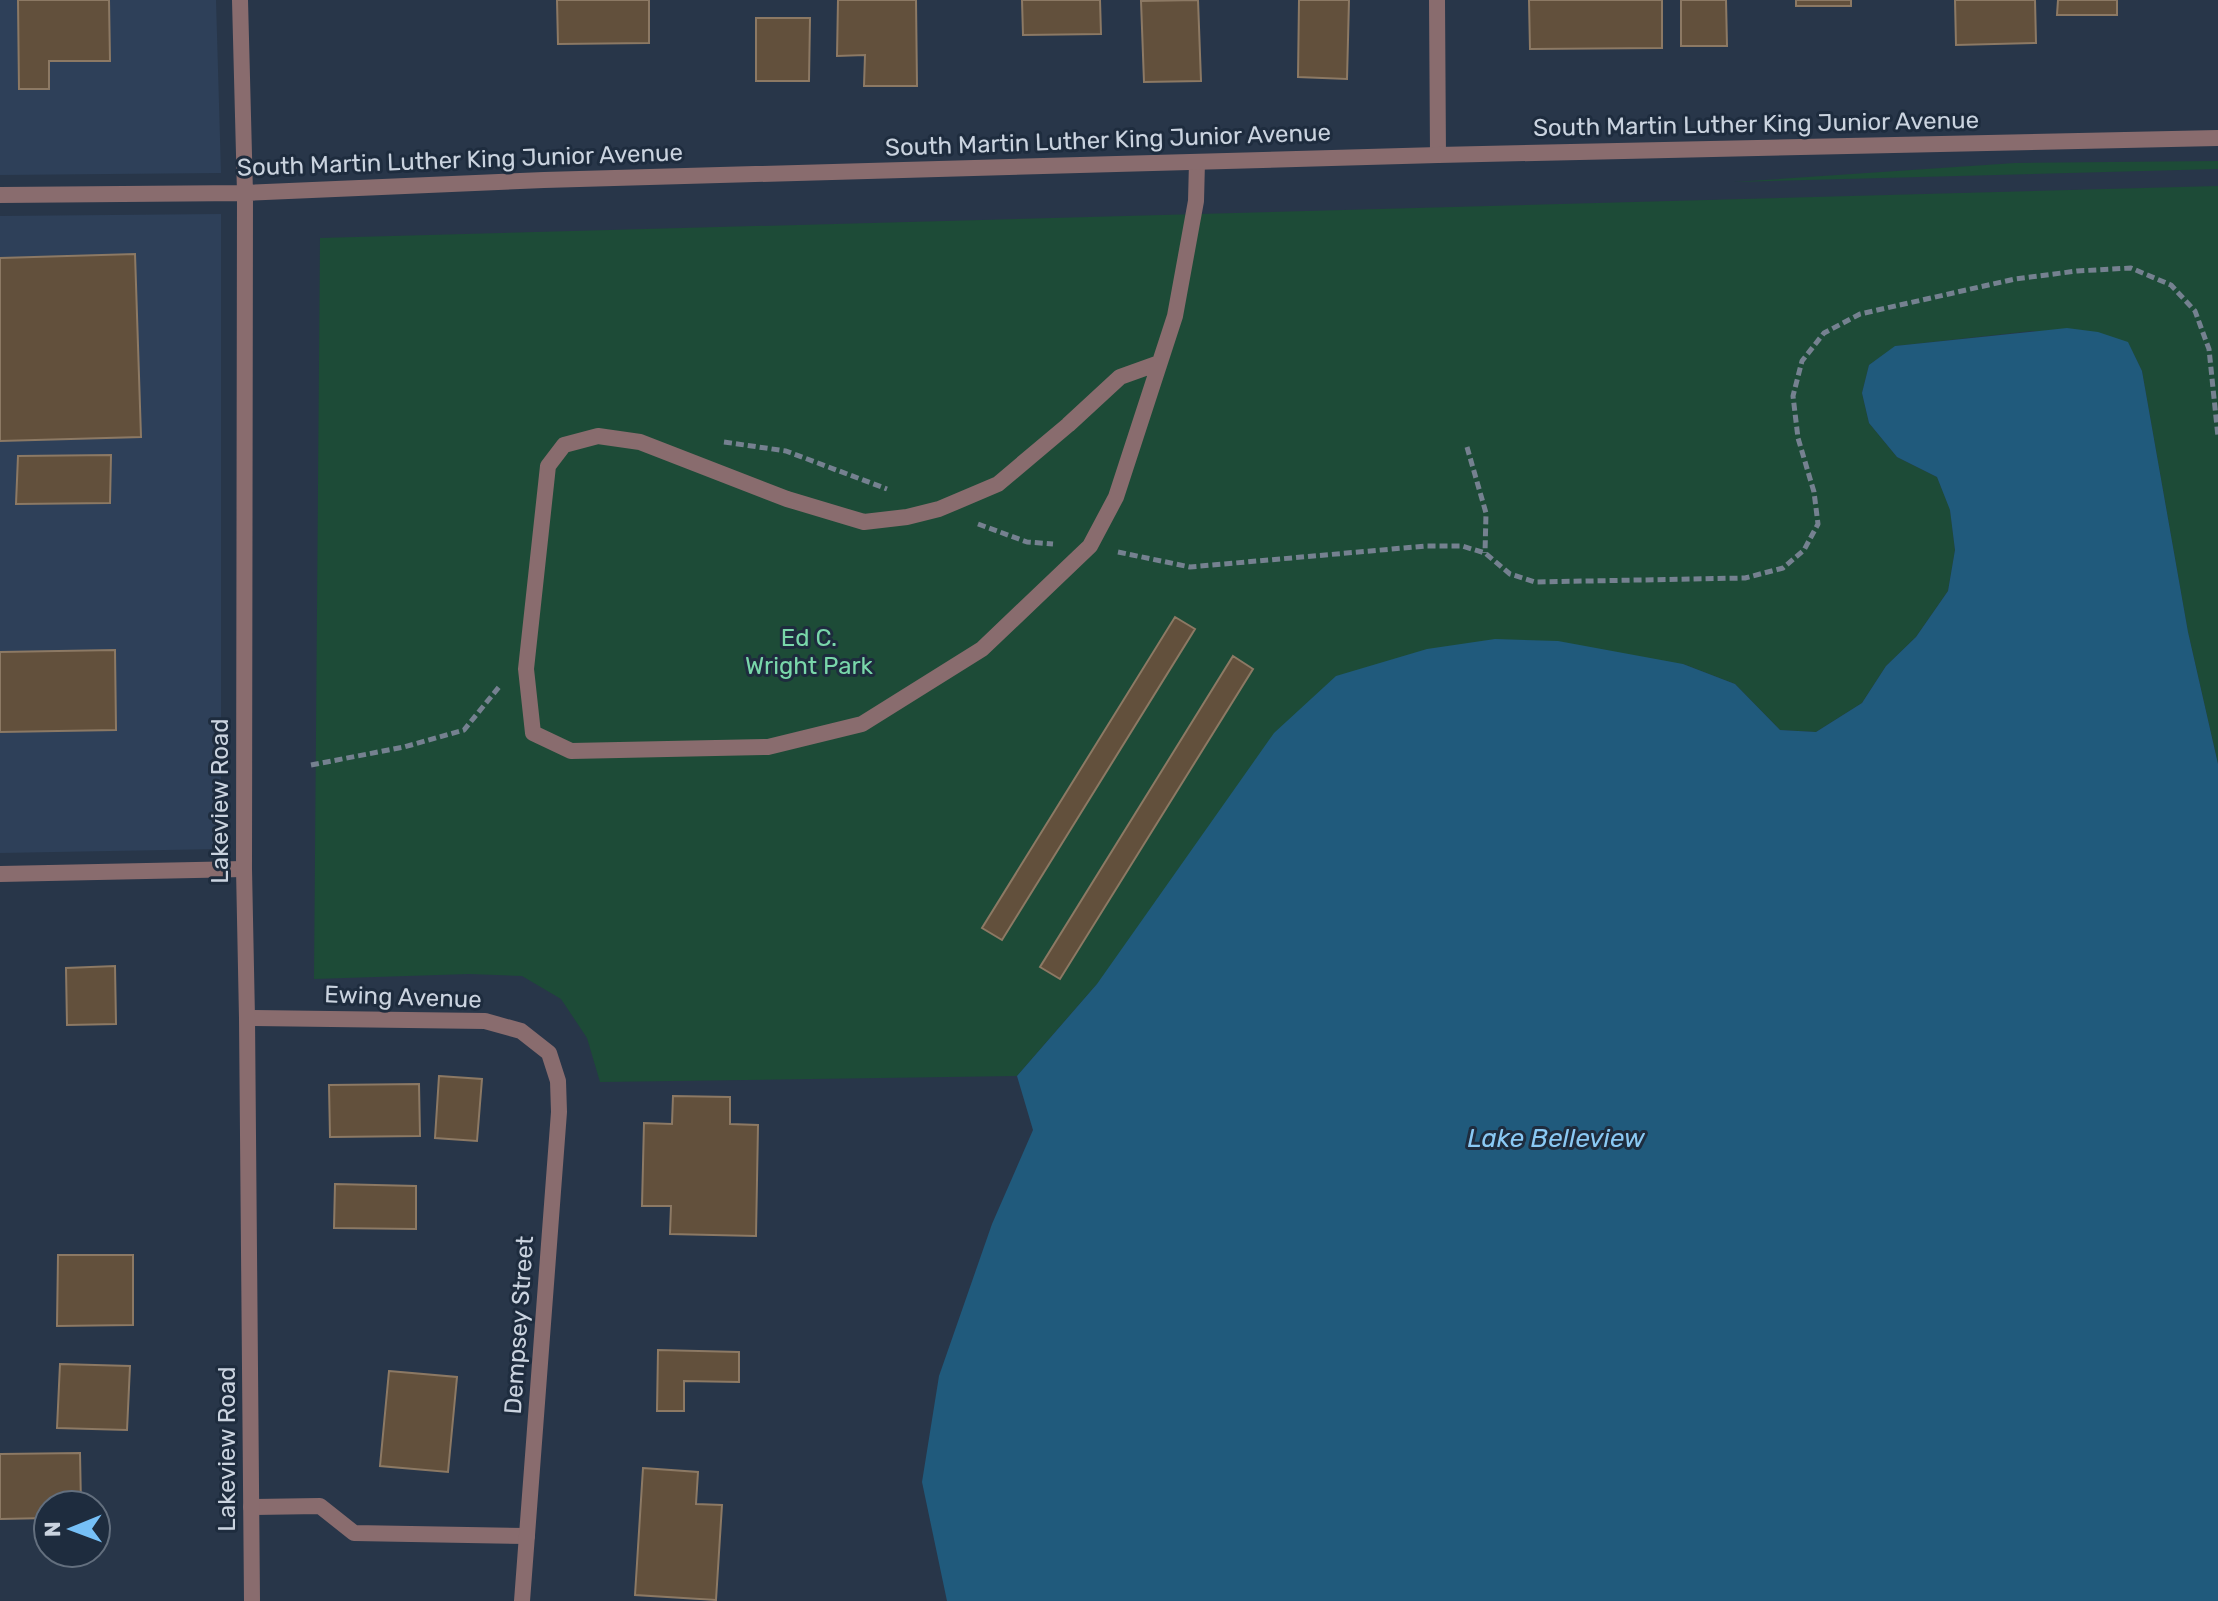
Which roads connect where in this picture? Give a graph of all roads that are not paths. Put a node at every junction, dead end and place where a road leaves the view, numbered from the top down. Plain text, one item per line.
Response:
1 (240, 0) edge
2 (1437, 0) edge
3 (2218, 138) edge
4 (1438, 155) junction
5 (1197, 162) junction
6 (245, 193) junction
7 (0, 195) edge
8 (1159, 363) junction
9 (244, 869) junction
10 (0, 874) edge
11 (247, 1018) junction
12 (549, 1053) joint
13 (251, 1507) junction
14 (527, 1536) junction
15 (252, 1601) edge
16 (522, 1601) edge

1 - 6 street, Lakeview Road
2 - 4 street
3 - 4 street, South Martin Luther King Junior Avenue
4 - 5 street, South Martin Luther King Junior Avenue
5 - 6 street, South Martin Luther King Junior Avenue
5 - 8 street
6 - 7 street, South Martin Luther King Junior Avenue
6 - 9 street, Lakeview Road
8 - 8 street
9 - 10 street
9 - 11 street, Lakeview Road
11 - 12 street, Ewing Avenue
11 - 13 street, Lakeview Road
12 - 14 street, Dempsey Street
13 - 14 street
13 - 15 street, Lakeview Road
14 - 16 street, Dempsey Street

